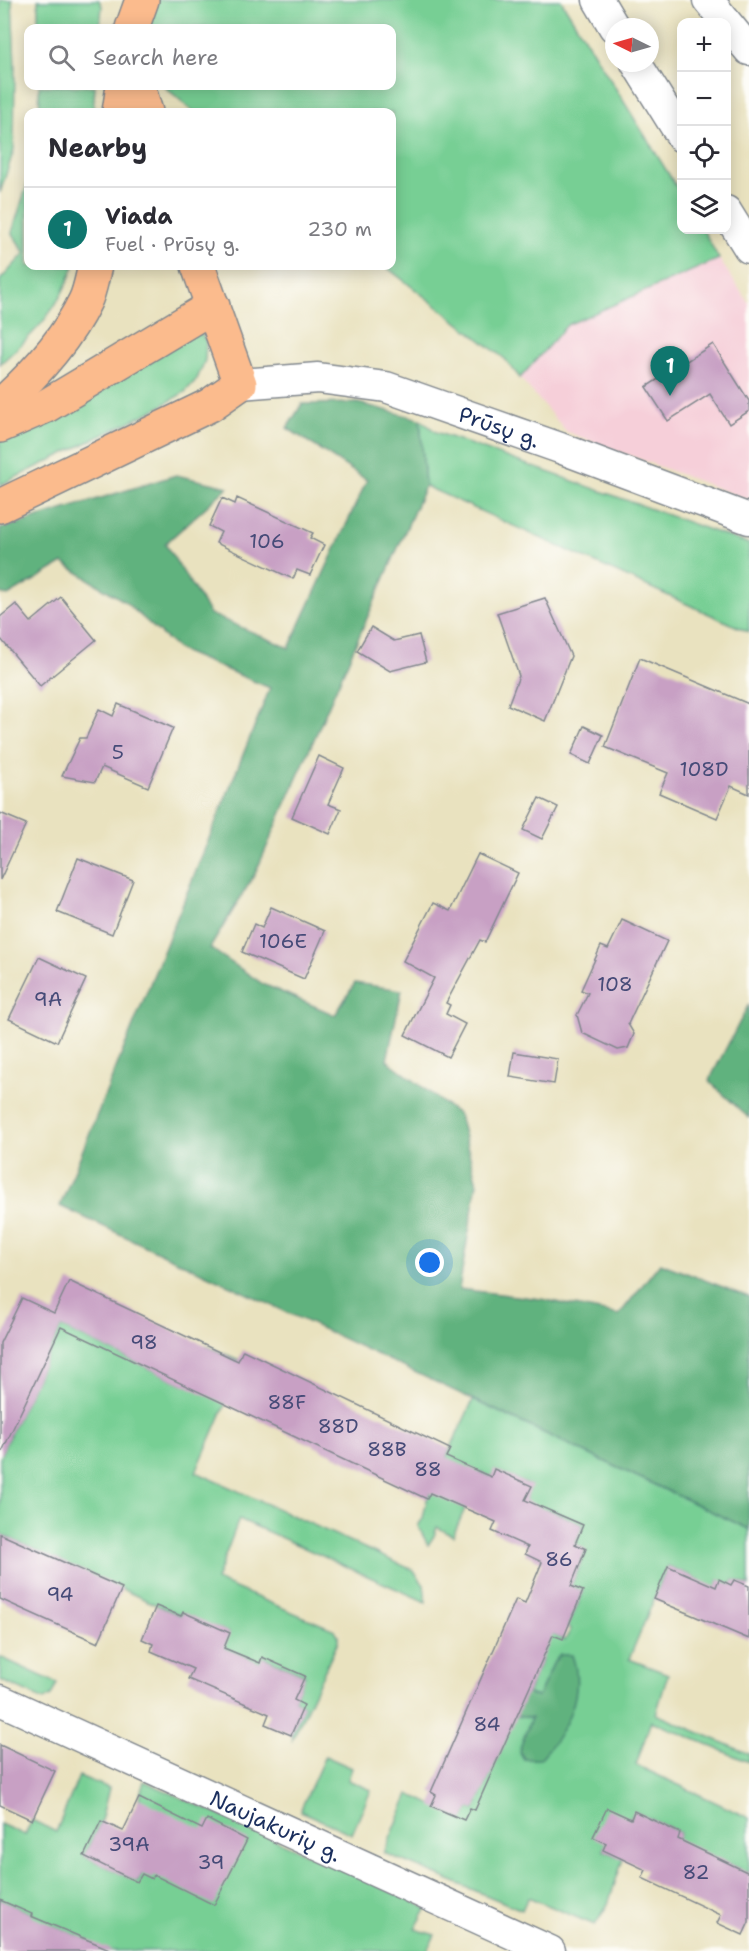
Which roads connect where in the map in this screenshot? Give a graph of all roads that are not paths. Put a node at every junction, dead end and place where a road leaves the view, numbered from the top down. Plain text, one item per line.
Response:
1 (142, 0) edge
2 (598, 0) edge
3 (708, 0) edge
4 (609, 18) edge
5 (133, 24) edge
6 (749, 50) edge
7 (641, 72) edge
8 (122, 90) edge
9 (139, 90) edge
10 (120, 108) edge
11 (145, 108) edge
12 (677, 130) edge
13 (731, 219) edge
14 (749, 248) edge
15 (94, 270) edge
16 (200, 270) edge
17 (213, 306) junction
18 (240, 384) junction
19 (0, 406) edge
20 (0, 426) edge
21 (0, 506) edge
22 (749, 519) edge
23 (0, 1700) edge
24 (550, 1951) edge

1 - 5 main road
2 - 4 street
3 - 6 street
7 - 12 street
8 - 10 main road
9 - 11 main road
13 - 14 street
15 - 19 main road
16 - 17 main road
17 - 18 main road
17 - 20 main road
18 - 21 main road
18 - 22 street, Prūsų g.
23 - 24 street, Naujakurių g.

